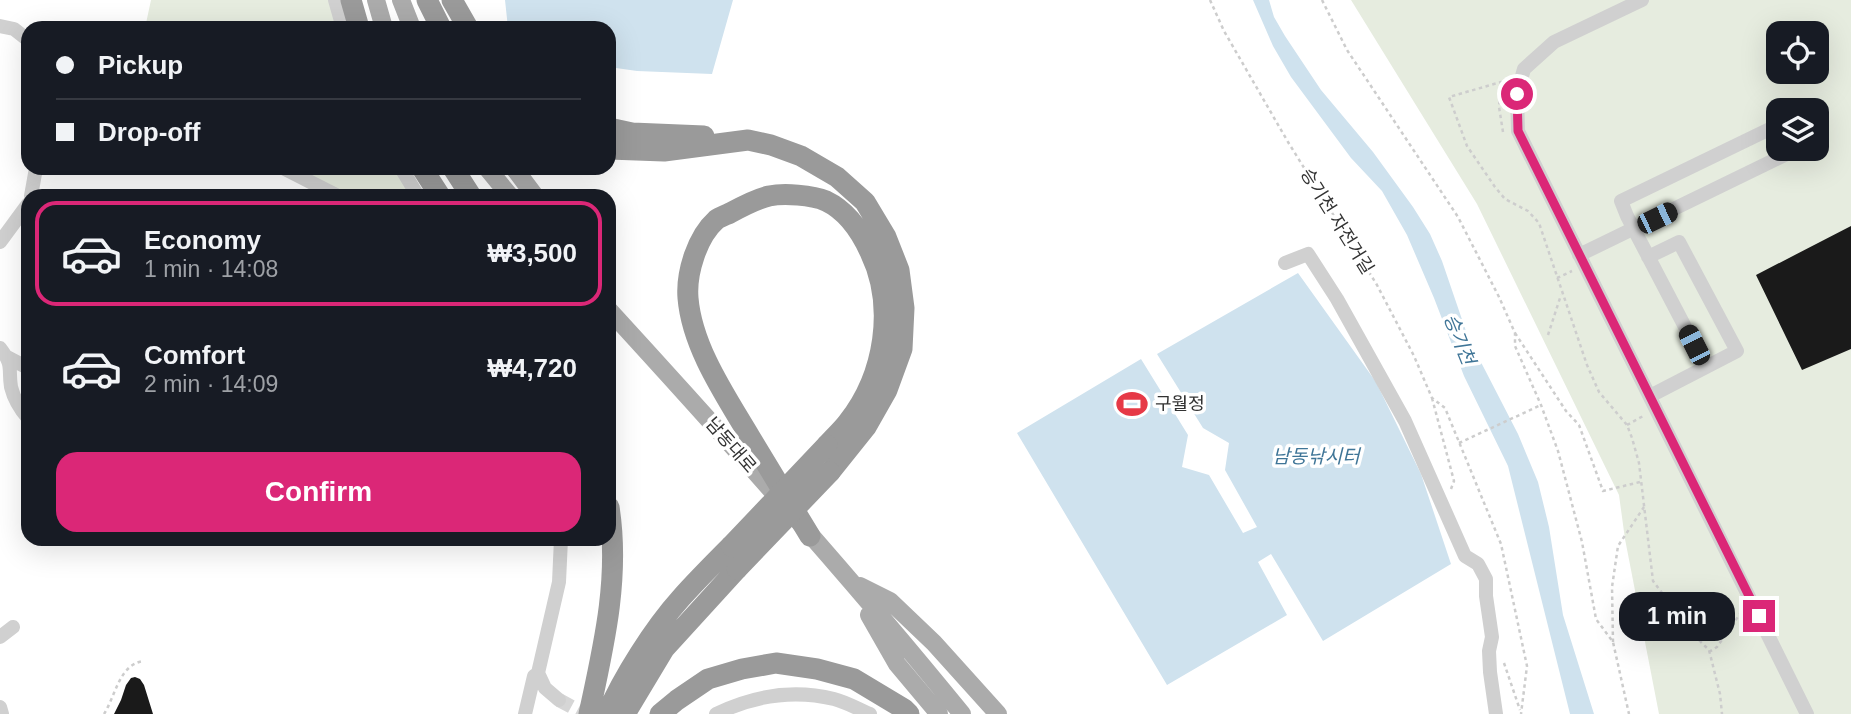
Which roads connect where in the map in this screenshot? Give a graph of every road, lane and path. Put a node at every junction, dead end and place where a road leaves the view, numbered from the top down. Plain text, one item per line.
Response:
1 (335, 0) edge
2 (351, 0) edge
3 (376, 0) edge
4 (401, 0) edge
5 (425, 0) edge
6 (452, 0) edge
7 (1210, 0) edge
8 (1322, 0) edge
9 (1642, 0) edge
10 (341, 21) edge
11 (357, 21) edge
12 (382, 21) edge
13 (409, 21) edge
14 (430, 21) edge
15 (437, 21) edge
16 (464, 21) edge
17 (0, 26) edge
18 (21, 34) edge
19 (616, 130) edge
20 (1766, 131) edge
21 (748, 140) junction
22 (1508, 142) dead end
23 (616, 149) edge
24 (1773, 161) edge
25 (297, 175) edge
26 (466, 175) edge
27 (493, 175) edge
28 (518, 175) edge
29 (324, 189) edge
30 (477, 189) edge
31 (504, 189) edge
32 (530, 189) edge
33 (21, 214) edge
34 (1634, 229) junction
35 (0, 242) edge
36 (1580, 255) junction
37 (1648, 257) junction
38 (1286, 263) dead end
39 (1572, 271) dead end
40 (1558, 278) junction
41 (1562, 293) junction
42 (616, 318) edge
43 (1515, 333) junction
44 (1548, 335) dead end
45 (4, 353) edge
46 (21, 364) edge
47 (1706, 367) junction
48 (1650, 396) junction
49 (1432, 398) junction
50 (1541, 405) junction
51 (21, 411) edge
52 (1645, 415) dead end
53 (1627, 425) junction
54 (1459, 443) junction
55 (1641, 482) junction
56 (1644, 506) junction
57 (1444, 508) junction
58 (810, 536) junction
59 (561, 546) edge
60 (611, 546) edge
61 (850, 581) junction
62 (1743, 610) dead end
63 (13, 627) dead end
64 (0, 637) edge
65 (1492, 637) junction
66 (1613, 642) junction
67 (1709, 652) junction
68 (143, 661) dead end
69 (538, 673) junction
70 (559, 700) tunnel mouth
71 (0, 707) edge
72 (1521, 713) edge
73 (2, 714) edge
74 (104, 714) edge
75 (525, 714) edge
76 (589, 714) edge
77 (607, 714) edge
78 (625, 714) edge
79 (660, 714) edge
80 (716, 714) edge
81 (870, 714) edge
82 (909, 714) edge
83 (939, 714) edge
84 (962, 714) edge
85 (998, 714) edge
86 (1496, 714) edge
87 (1629, 714) edge
88 (1722, 714) edge
89 (1807, 714) edge

1 - 10 street
2 - 11 highway
3 - 12 main road
4 - 13 main road
5 - 14 main road
5 - 15 highway
6 - 16 highway
7 - 49 path, 승기천 자전거길
8 - 43 path
9 - 36 street
17 - 18 street
19 - 21 highway
20 - 34 street
21 - 23 highway
21 - 78 highway, bridge
22 - 40 path
24 - 34 street
25 - 29 street
26 - 30 main road
27 - 31 main road
28 - 32 main road
33 - 35 street
34 - 36 street
34 - 37 street
36 - 48 street
37 - 47 street
37 - 47 street
38 - 57 street
39 - 40 path
40 - 41 path
41 - 44 path
41 - 53 path
42 - 58 main road, 남동대로
43 - 50 path
43 - 55 path
45 - 46 street
45 - 51 street
47 - 48 street
48 - 89 street
49 - 54 path, 승기천 자전거길
49 - 57 path
50 - 54 path
50 - 66 path
52 - 53 path
53 - 55 path
54 - 72 path, 승기천 자전거길
55 - 56 path
56 - 66 path
56 - 67 path
57 - 65 street
58 - 61 main road, 남동대로
58 - 77 highway, bridge
59 - 69 street
60 - 76 highway
61 - 83 main road, 남동대로
61 - 84 main road, 남동대로
61 - 85 main road, 남동대로
62 - 67 path
63 - 64 street
65 - 72 path
65 - 86 street
66 - 87 path
67 - 88 path
68 - 74 path
69 - 70 street
69 - 75 street
71 - 73 street
79 - 82 highway
80 - 81 street

